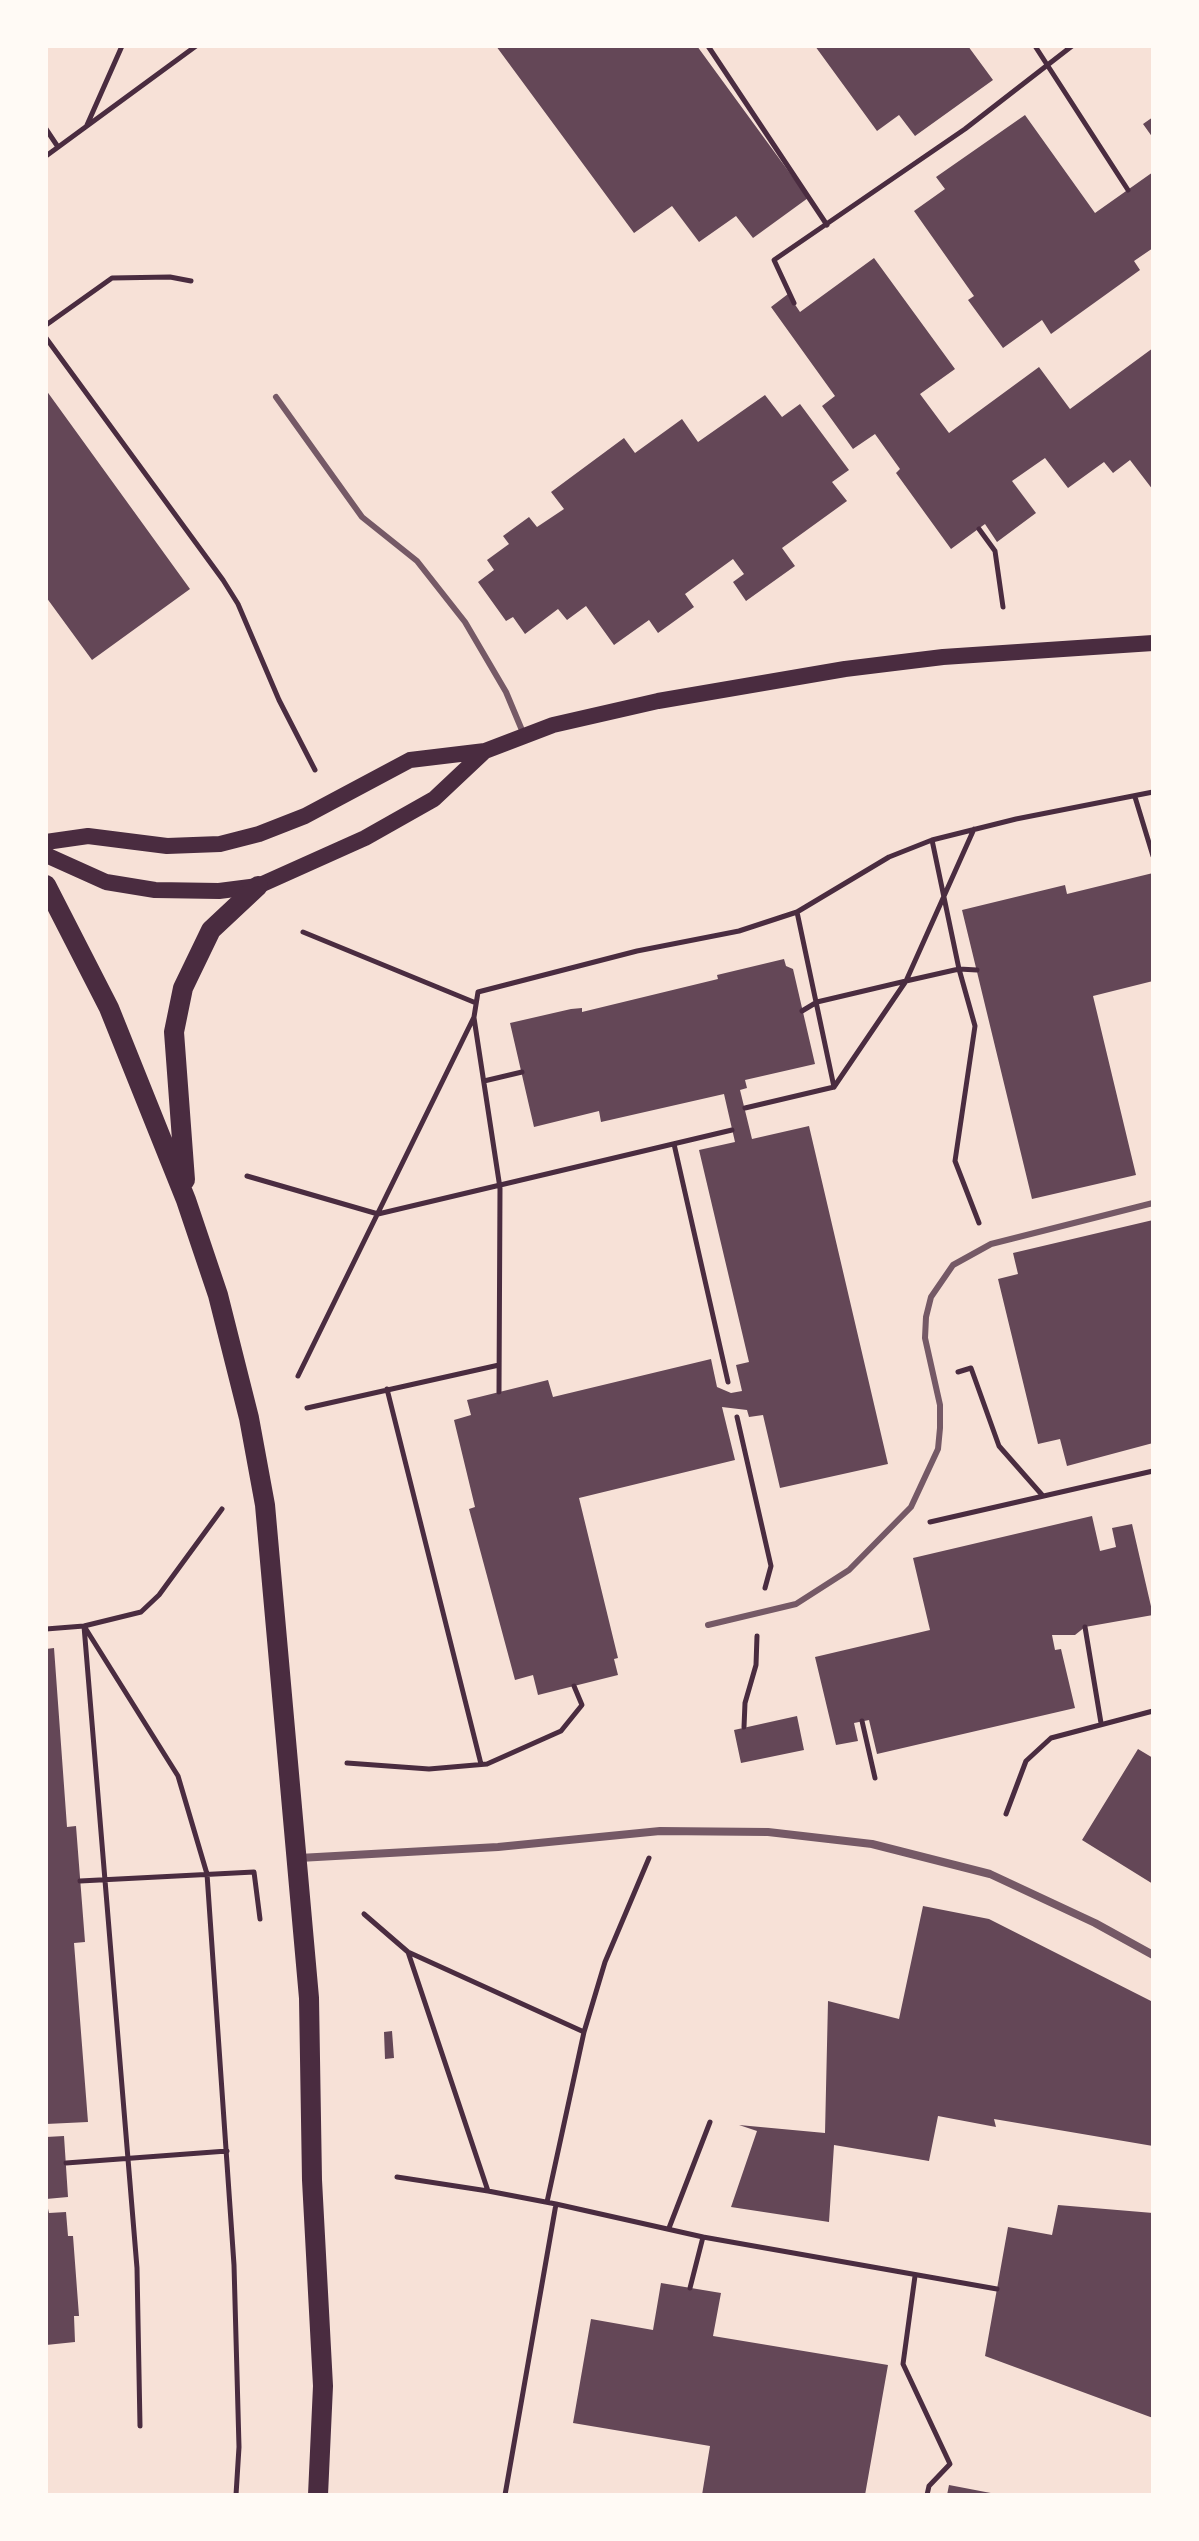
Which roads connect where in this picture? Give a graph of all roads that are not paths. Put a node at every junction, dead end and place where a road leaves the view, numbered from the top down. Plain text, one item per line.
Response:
1 (276, 397) dead end
2 (1153, 643) edge
3 (524, 735) junction
4 (485, 751) junction
5 (46, 842) edge
6 (46, 855) edge
7 (46, 885) edge
8 (258, 886) junction
9 (186, 1200) junction
10 (1153, 1203) edge
11 (708, 1625) dead end
12 (299, 1858) junction
13 (1153, 1955) edge
14 (318, 2495) edge

1 - 3 lane
2 - 3 main road
3 - 4 main road
4 - 5 main road
4 - 8 main road
6 - 8 main road
7 - 9 main road
8 - 9 main road
9 - 12 main road
10 - 11 lane
12 - 13 street
12 - 14 main road

